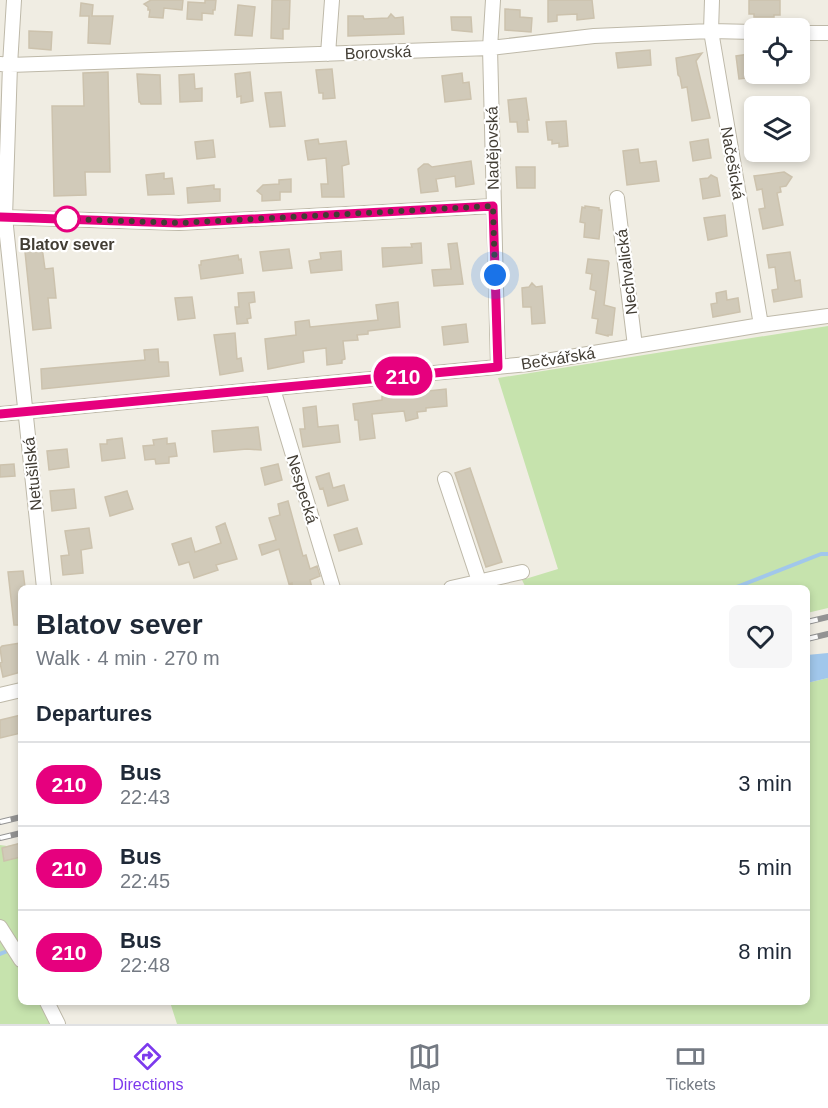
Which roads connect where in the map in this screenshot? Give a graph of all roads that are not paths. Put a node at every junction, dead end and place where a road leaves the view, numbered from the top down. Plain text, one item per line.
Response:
1 (14, 0) edge
2 (332, 0) edge
3 (494, 0) edge
4 (712, 0) edge
5 (711, 31) junction
6 (744, 32) edge
7 (810, 33) edge
8 (828, 33) edge
9 (490, 48) junction
10 (328, 54) junction
11 (5, 65) edge
12 (617, 198) dead end
13 (493, 206) junction
14 (3, 217) edge
15 (828, 316) edge
16 (761, 325) junction
17 (635, 346) junction
18 (498, 367) junction
19 (273, 389) junction
20 (25, 412) junction
21 (0, 414) edge
22 (445, 479) dead end
23 (522, 572) dead end
24 (479, 581) junction
25 (44, 585) edge
26 (332, 585) edge
27 (464, 585) edge
28 (18, 691) edge
29 (0, 695) edge
30 (0, 927) edge
31 (18, 955) edge
32 (48, 1005) edge
33 (58, 1024) edge

1 - 11 street, Netušilská
2 - 10 street
3 - 9 street, Nadějovská
4 - 5 street, Načešická
5 - 6 street, Borovská
5 - 9 street, Borovská
5 - 16 street, Načešická
7 - 8 street
9 - 10 street, Borovská
9 - 13 street, Nadějovská
10 - 11 street, Borovská
11 - 14 street, Netušilská
12 - 17 street, Nechvalická
13 - 14 street
13 - 18 street, Nadějovská
14 - 20 street, Netušilská
15 - 16 street, Bečvářská
16 - 17 street, Bečvářská
17 - 18 street, Bečvářská
18 - 19 street, Bečvářská
19 - 20 street, Bečvářská
19 - 26 street, Nespecká
20 - 21 street, Bečvářská
20 - 25 street, Netušilská
22 - 24 street
23 - 24 street
24 - 27 street
28 - 29 street
30 - 31 street
32 - 33 street

